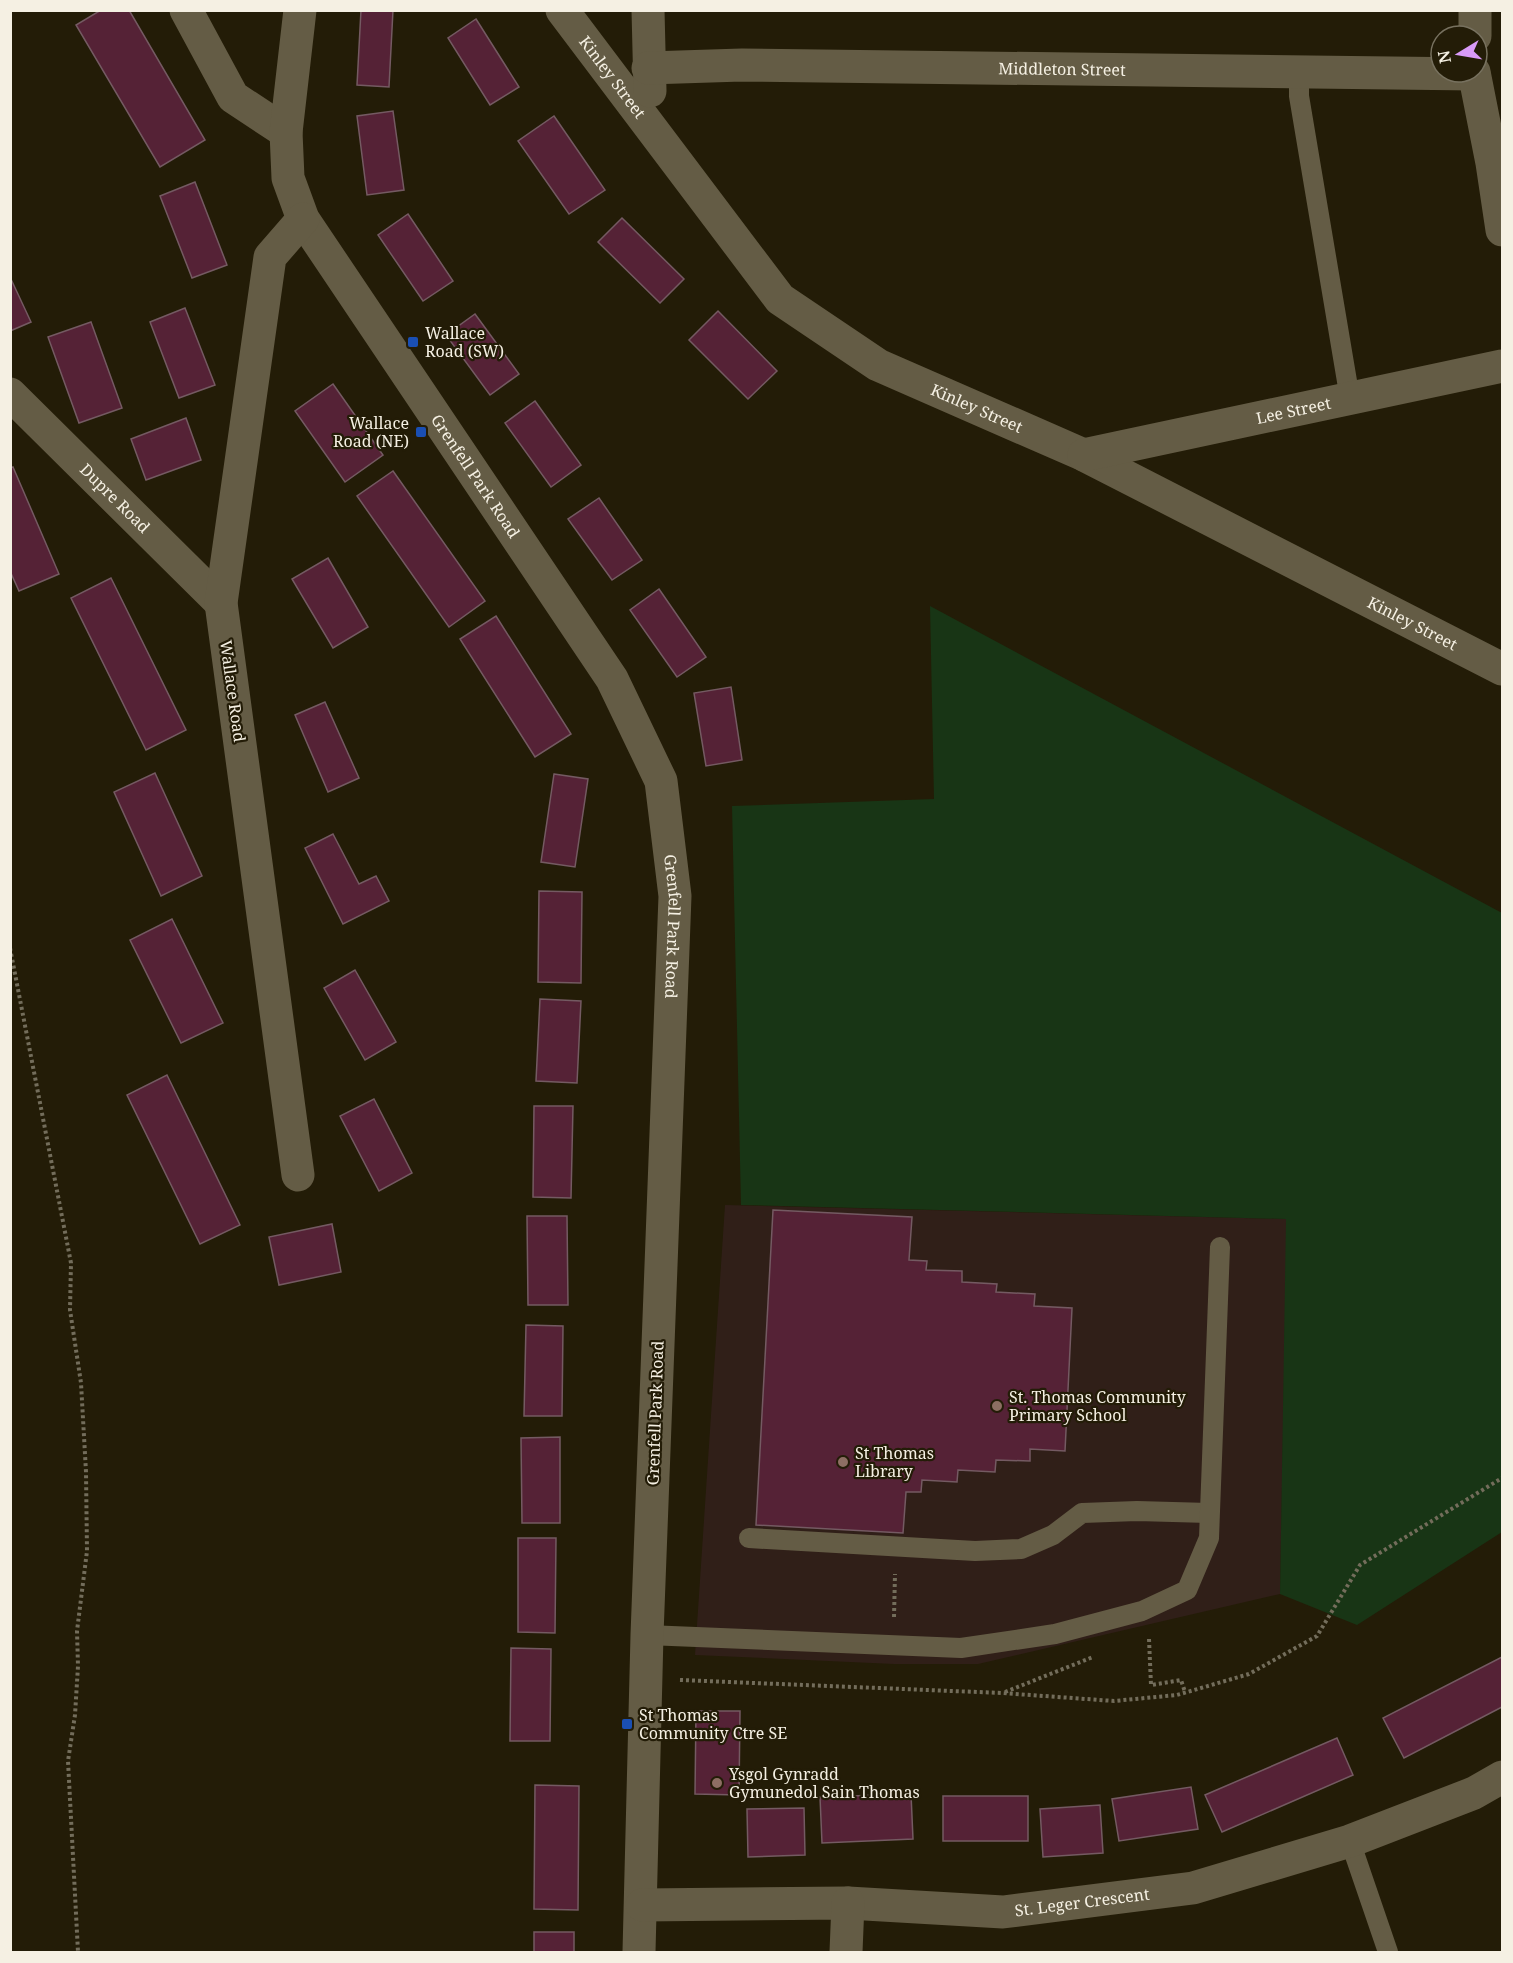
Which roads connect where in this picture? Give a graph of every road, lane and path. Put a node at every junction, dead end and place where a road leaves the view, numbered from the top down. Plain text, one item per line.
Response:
1 (186, 10) edge
2 (300, 10) edge
3 (562, 10) edge
4 (648, 10) edge
5 (648, 68) junction
6 (1299, 72) junction
7 (1429, 73) edge
8 (1476, 84) edge
9 (286, 132) junction
10 (654, 134) junction
11 (303, 219) junction
12 (1503, 230) edge
13 (1503, 366) edge
14 (10, 394) edge
15 (1350, 399) junction
16 (1084, 455) junction
17 (221, 603) junction
18 (1503, 669) edge
19 (10, 948) edge
20 (298, 1175) dead end
21 (1220, 1247) dead end
22 (1209, 1513) junction
23 (749, 1538) dead end
24 (896, 1567) dead end
25 (647, 1635) junction
26 (1149, 1635) dead end
27 (893, 1645) junction
28 (1185, 1692) dead end
29 (1503, 1777) edge
30 (1350, 1841) junction
31 (848, 1903) junction
32 (642, 1905) junction
33 (78, 1953) edge
34 (639, 1953) edge
35 (846, 1953) edge
36 (1388, 1953) edge

1 - 9 street
2 - 9 street, Grenfell Park Road
3 - 10 street, Kinley Street
4 - 5 street
5 - 6 street, Middleton Street
5 - 10 street
6 - 7 street, Middleton Street
6 - 15 lane
8 - 12 street
9 - 11 street, Grenfell Park Road
10 - 16 street, Kinley Street
11 - 17 street, Wallace Road
11 - 25 street, Grenfell Park Road
13 - 15 street, Lee Street
14 - 17 street, Dupre Road
15 - 16 street, Lee Street
16 - 18 street, Kinley Street
17 - 20 street, Wallace Road
19 - 33 path
21 - 22 lane
22 - 23 lane
22 - 27 lane
24 - 27 path
25 - 27 lane
25 - 32 street, Grenfell Park Road
26 - 28 path
29 - 30 street, St. Leger Crescent
30 - 31 street, St. Leger Crescent
30 - 36 lane
31 - 32 street, St. Leger Crescent
31 - 35 street
32 - 34 street, Grenfell Park Road

